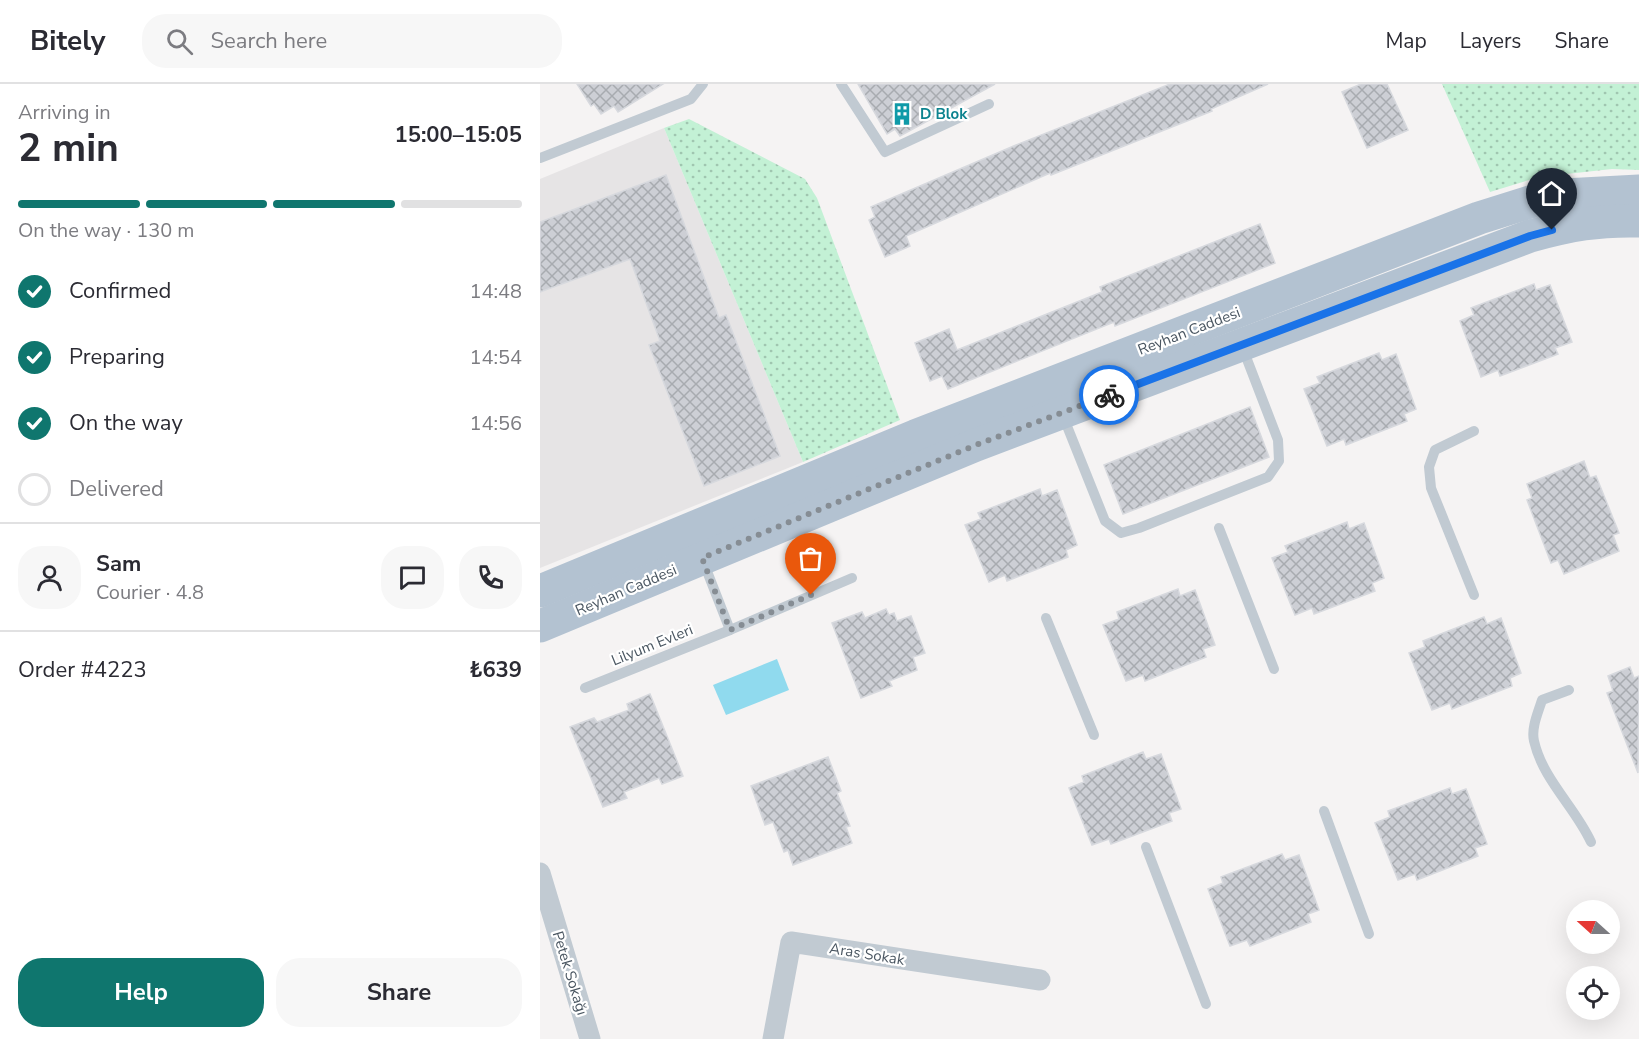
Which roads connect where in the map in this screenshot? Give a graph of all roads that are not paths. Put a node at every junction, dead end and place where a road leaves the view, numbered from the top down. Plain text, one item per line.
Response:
1 (704, 84) edge
2 (841, 84) edge
3 (989, 104) dead end
4 (540, 158) edge
5 (1639, 191) edge
6 (1639, 221) edge
7 (1405, 247) junction
8 (1417, 279) junction
9 (1242, 345) junction
10 (1062, 413) junction
11 (1474, 431) dead end
12 (1219, 528) dead end
13 (702, 558) junction
14 (852, 578) dead end
15 (540, 591) edge
16 (1474, 595) dead end
17 (1046, 618) dead end
18 (549, 622) edge
19 (730, 630) junction
20 (540, 653) edge
21 (1274, 669) dead end
22 (585, 688) dead end
23 (1569, 690) dead end
24 (1094, 735) dead end
25 (1324, 811) dead end
26 (1591, 842) dead end
27 (1146, 847) dead end
28 (540, 873) edge
29 (1369, 934) dead end
30 (1040, 980) dead end
31 (1206, 1004) dead end
32 (590, 1039) edge
33 (773, 1039) edge

1 - 4 lane
2 - 3 lane
5 - 7 main road, Reyhan Caddesi
6 - 8 main road, Reyhan Caddesi
7 - 8 main road
7 - 15 main road, Reyhan Caddesi
8 - 9 main road, Reyhan Caddesi
9 - 10 main road, Reyhan Caddesi
9 - 10 lane
10 - 13 main road, Reyhan Caddesi
11 - 16 lane
12 - 21 lane
13 - 18 main road, Reyhan Caddesi
13 - 19 lane
14 - 19 lane, Lilyum Evleri
17 - 24 lane
18 - 20 main road
19 - 22 lane, Lilyum Evleri
23 - 26 lane
25 - 29 lane
27 - 31 lane
28 - 32 street, Petek Sokağı
30 - 33 street, Aras Sokak

